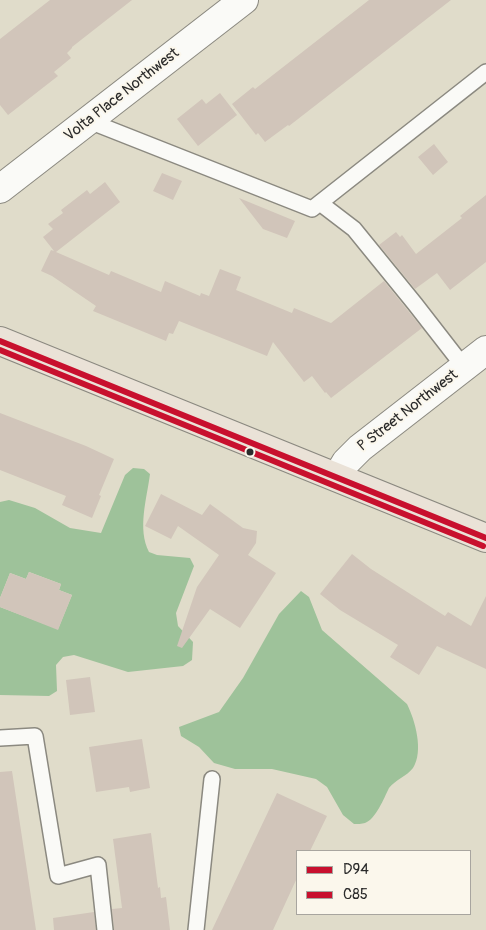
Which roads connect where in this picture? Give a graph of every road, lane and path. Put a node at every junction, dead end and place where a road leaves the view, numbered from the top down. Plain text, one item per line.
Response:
1 (244, 0) edge
2 (486, 72) edge
3 (89, 121) junction
4 (0, 189) edge
5 (320, 203) junction
6 (0, 341) edge
7 (486, 350) edge
8 (464, 367) junction
9 (337, 478) junction
10 (486, 538) edge
11 (0, 738) edge
12 (212, 779) dead end
13 (105, 930) edge
14 (196, 930) edge

1 - 3 street, Volta Place Northwest
2 - 5 lane
3 - 4 street, Volta Place Northwest
3 - 5 lane
5 - 8 lane
6 - 9 main road
7 - 8 street, P Street Northwest
8 - 9 street, P Street Northwest
9 - 10 main road
11 - 13 lane
12 - 14 lane

